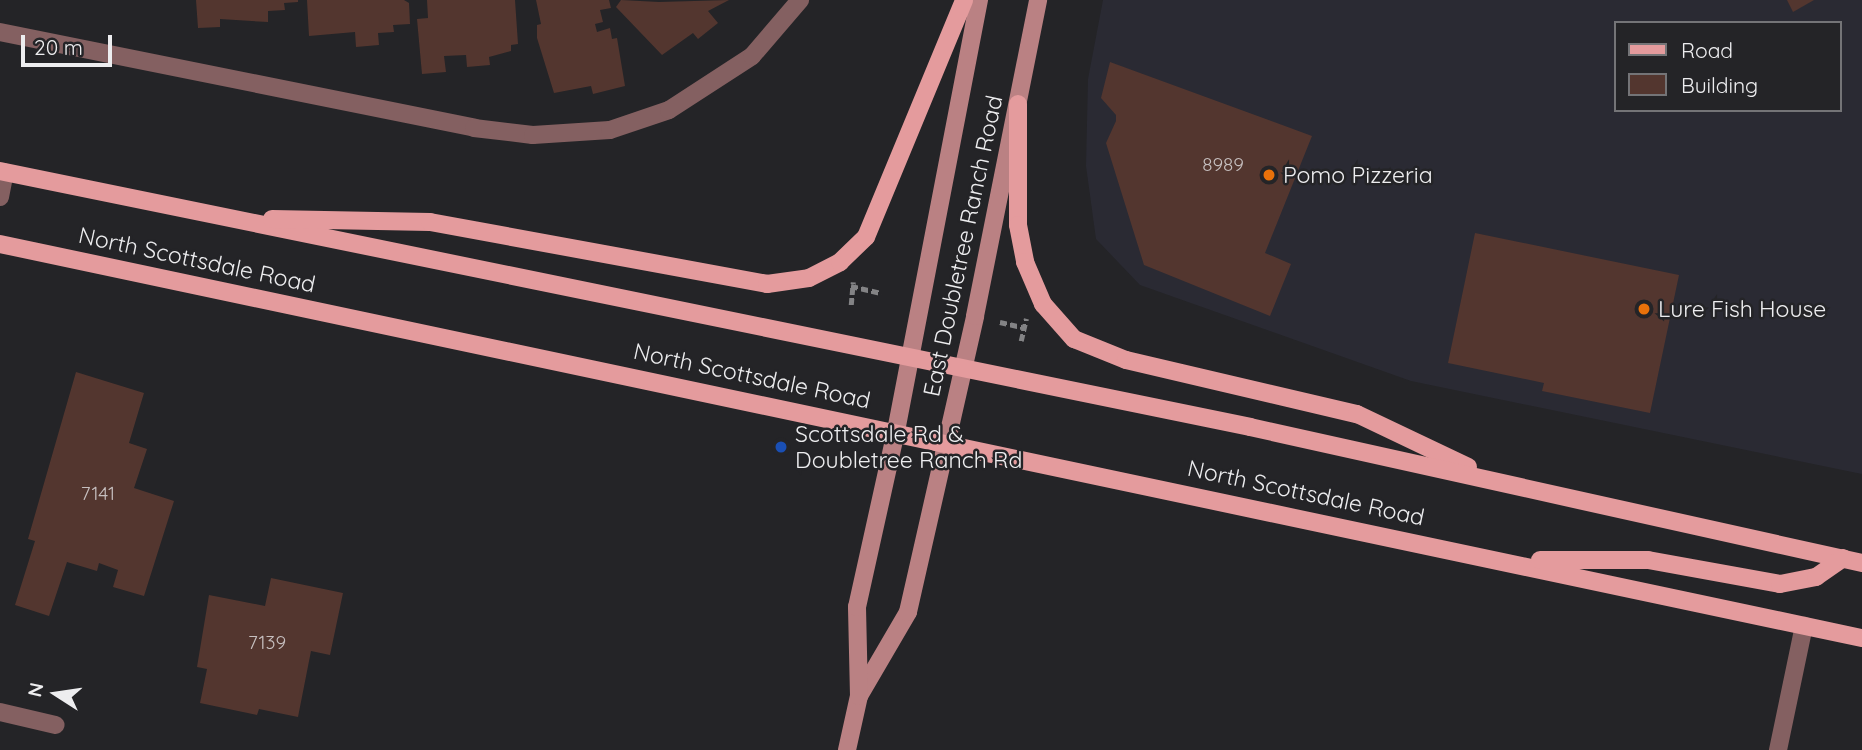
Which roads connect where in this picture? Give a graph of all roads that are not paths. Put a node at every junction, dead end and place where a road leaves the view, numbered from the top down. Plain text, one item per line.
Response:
1 (800, 0) edge
2 (964, 0) edge
3 (979, 0) edge
4 (1038, 0) edge
5 (0, 32) edge
6 (1018, 104) junction
7 (3, 172) edge
8 (0, 197) edge
9 (227, 218) junction
10 (0, 244) edge
11 (911, 359) junction
12 (963, 369) junction
13 (896, 431) junction
14 (947, 441) junction
15 (1514, 485) junction
16 (1843, 558) junction
17 (1501, 559) junction
18 (1862, 563) edge
19 (1804, 626) junction
20 (1862, 638) edge
21 (859, 696) junction
22 (0, 712) edge
23 (56, 724) dead end
24 (846, 750) edge
25 (1778, 750) edge

1 - 5 street
2 - 9 main road
3 - 11 main road, East Doubletree Ranch Road
4 - 6 main road, East Doubletree Ranch Road
6 - 12 main road, East Doubletree Ranch Road
6 - 15 main road
7 - 8 street
7 - 9 main road, North Scottsdale Road
9 - 11 main road, North Scottsdale Road
10 - 13 main road, North Scottsdale Road
11 - 12 main road, North Scottsdale Road
11 - 13 main road, East Doubletree Ranch Road
12 - 14 main road, East Doubletree Ranch Road
12 - 15 main road, North Scottsdale Road
13 - 14 main road, North Scottsdale Road
13 - 21 main road, East Doubletree Ranch Road
14 - 17 main road, North Scottsdale Road
14 - 21 main road, East Doubletree Ranch Road
15 - 16 main road, North Scottsdale Road
16 - 17 main road
16 - 18 main road, North Scottsdale Road
17 - 19 main road, North Scottsdale Road
19 - 20 main road, North Scottsdale Road
19 - 25 street
21 - 24 main road, East Doubletree Ranch Road
22 - 23 street

